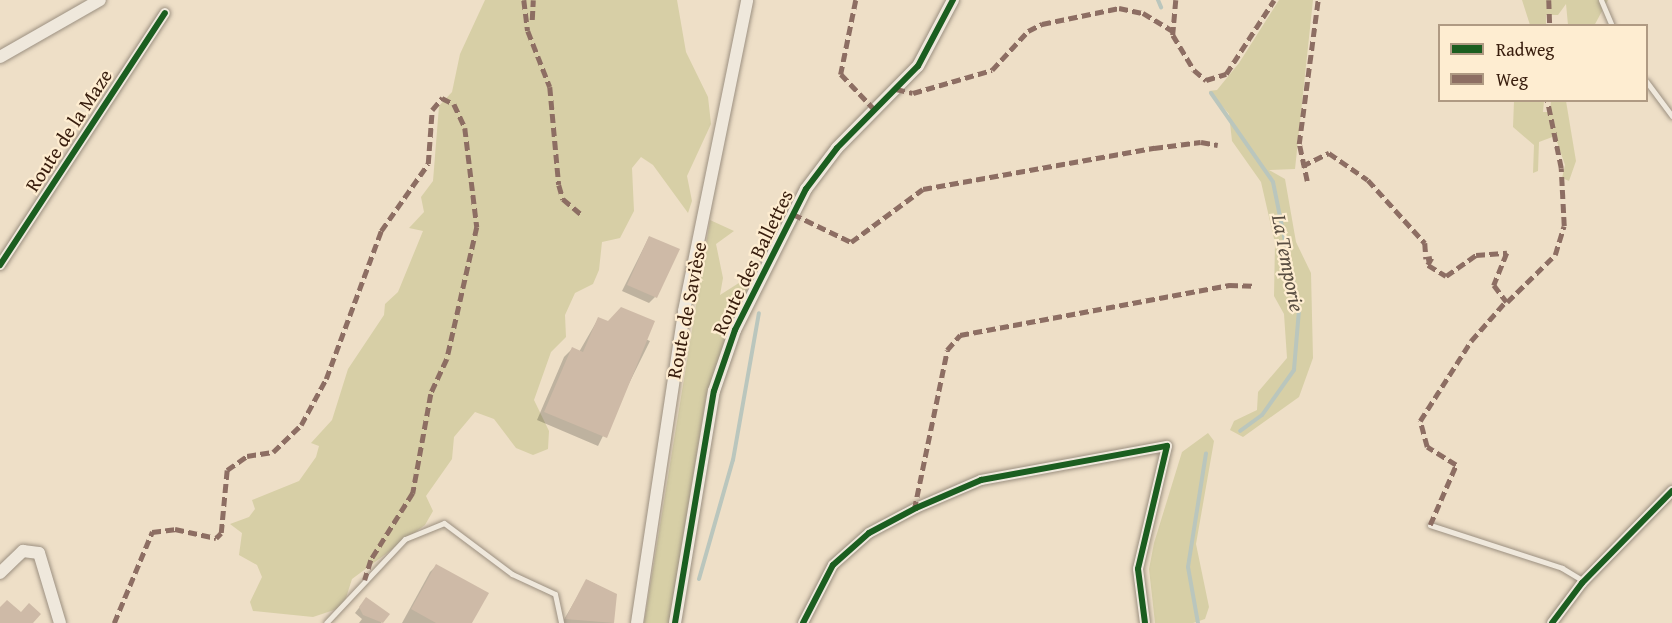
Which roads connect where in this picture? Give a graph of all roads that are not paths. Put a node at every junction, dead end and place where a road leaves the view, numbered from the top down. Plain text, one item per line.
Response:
1 (100, 0) edge
2 (747, 0) edge
3 (953, 0) edge
4 (1602, 0) edge
5 (165, 13) dead end
6 (1611, 24) edge
7 (0, 57) edge
8 (1648, 82) edge
9 (1672, 116) edge
10 (0, 265) edge
11 (1672, 492) edge
12 (1430, 525) dead end
13 (0, 573) edge
14 (1584, 581) junction
15 (60, 623) edge
16 (326, 623) edge
17 (561, 623) edge
18 (637, 623) edge
19 (675, 623) edge
20 (803, 623) edge
21 (1145, 623) edge
22 (1552, 623) edge

1 - 7 street
2 - 18 street, Route de Savièse
3 - 19 street, Route des Ballettes
4 - 6 lane
5 - 10 street, Route de la Maze
8 - 9 lane
11 - 14 street
12 - 14 lane
13 - 15 street
14 - 22 street
16 - 17 lane
20 - 21 street

